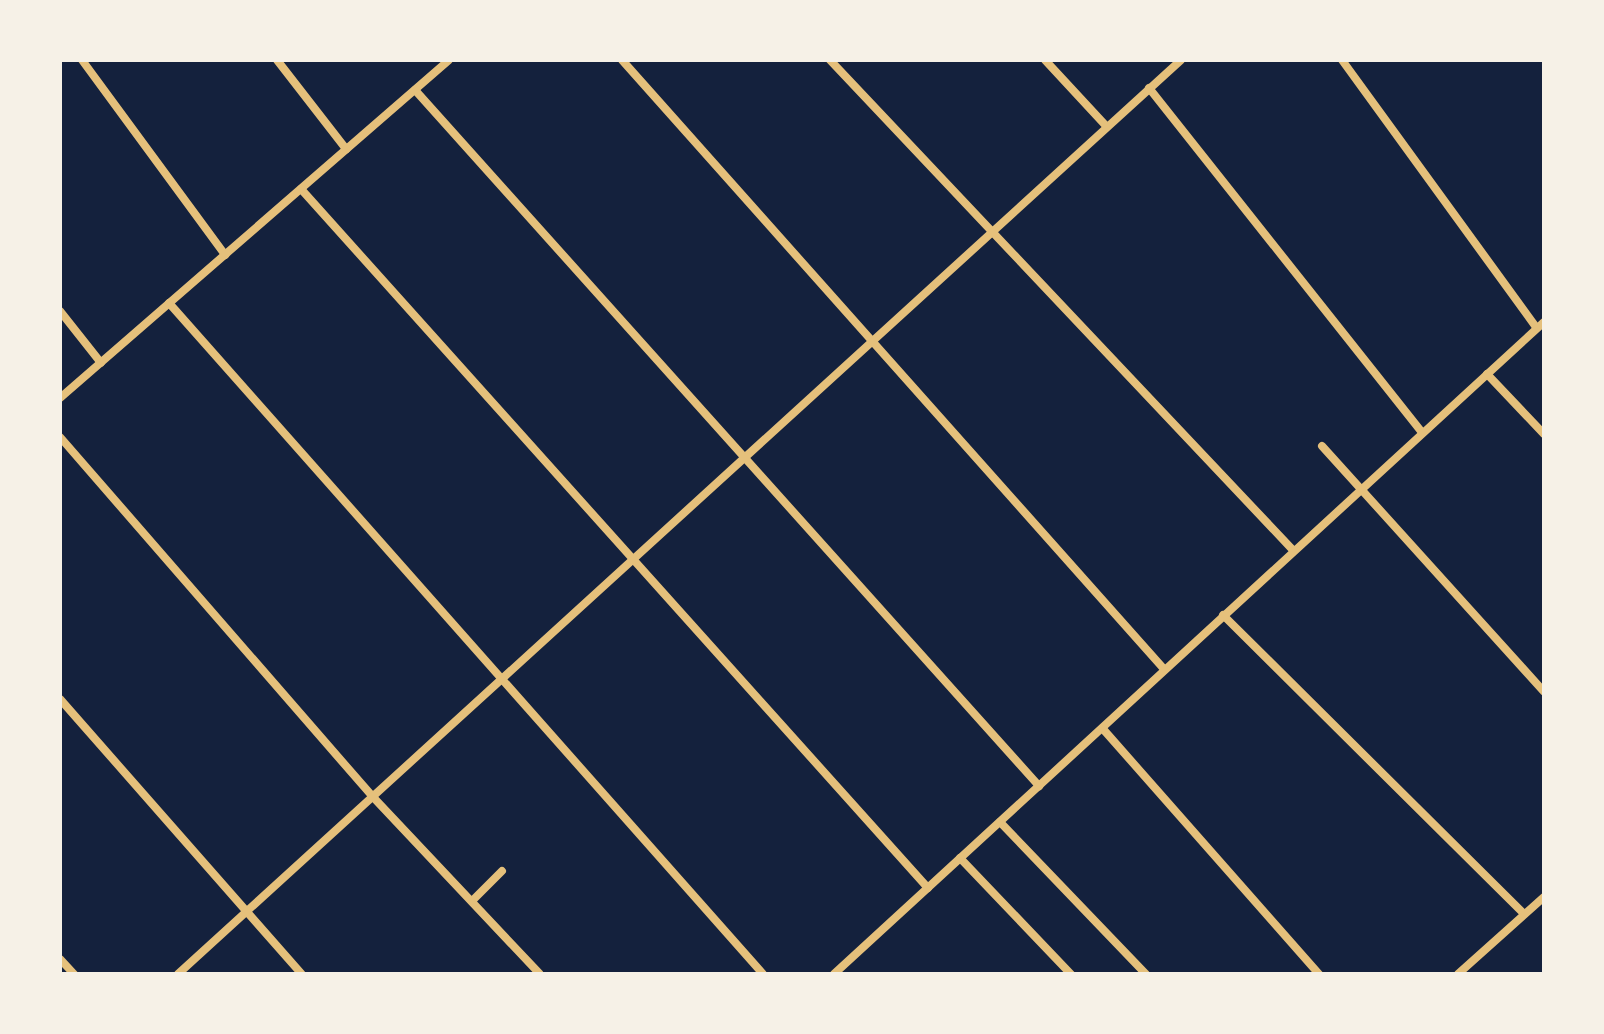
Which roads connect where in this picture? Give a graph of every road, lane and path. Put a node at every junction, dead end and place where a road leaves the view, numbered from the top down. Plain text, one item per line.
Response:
1 (82, 60) edge
2 (277, 60) edge
3 (449, 60) edge
4 (622, 60) edge
5 (830, 60) edge
6 (1045, 60) edge
7 (1181, 60) edge
8 (1342, 60) edge
9 (1149, 88) junction
10 (415, 90) junction
11 (1107, 127) junction
12 (346, 149) junction
13 (301, 189) junction
14 (990, 234) junction
15 (225, 255) junction
16 (169, 303) junction
17 (60, 311) edge
18 (1541, 325) edge
19 (872, 341) junction
20 (101, 363) junction
21 (1487, 374) junction
22 (60, 398) edge
23 (1422, 432) junction
24 (1544, 434) edge
25 (60, 437) edge
26 (1322, 446) dead end
27 (745, 458) junction
28 (1360, 494) junction
29 (1292, 549) junction
30 (630, 562) junction
31 (1223, 615) junction
32 (1164, 669) junction
33 (504, 676) junction
34 (1544, 692) edge
35 (60, 699) edge
36 (1103, 729) junction
37 (1039, 786) junction
38 (373, 797) junction
39 (1000, 822) junction
40 (960, 858) junction
41 (502, 871) dead end
42 (928, 888) junction
43 (1544, 897) edge
44 (473, 900) junction
45 (246, 912) junction
46 (1524, 914) junction
47 (60, 959) edge
48 (839, 972) edge
49 (74, 974) edge
50 (178, 974) edge
51 (302, 974) edge
52 (540, 974) edge
53 (763, 974) edge
54 (1071, 974) edge
55 (1146, 974) edge
56 (1319, 974) edge
57 (1458, 974) edge

1 - 15 street
2 - 12 street
3 - 10 street
4 - 19 street
5 - 14 street
6 - 11 street
7 - 9 street
8 - 18 street
9 - 11 street
9 - 23 street
10 - 12 street
10 - 27 street
11 - 14 street
12 - 13 street
13 - 15 street
13 - 30 street
14 - 19 street
14 - 29 street
15 - 16 street
16 - 20 street
16 - 33 street
17 - 20 street
18 - 21 street
19 - 27 street
19 - 32 street
20 - 22 street
21 - 23 street
21 - 24 street
23 - 28 street
25 - 38 street
26 - 28 street
27 - 30 street
27 - 37 street
28 - 29 street
28 - 34 street
29 - 31 street
30 - 33 street
30 - 42 street
31 - 32 street
31 - 46 street
32 - 36 street
33 - 38 street
33 - 53 street
35 - 45 street
36 - 37 street
36 - 56 street
37 - 39 street
38 - 44 street
38 - 45 street
39 - 40 street
39 - 55 street
40 - 42 street
40 - 54 street
41 - 44 street
42 - 48 street
43 - 46 street
44 - 52 street
45 - 50 street
45 - 51 street
46 - 57 street
47 - 49 street

